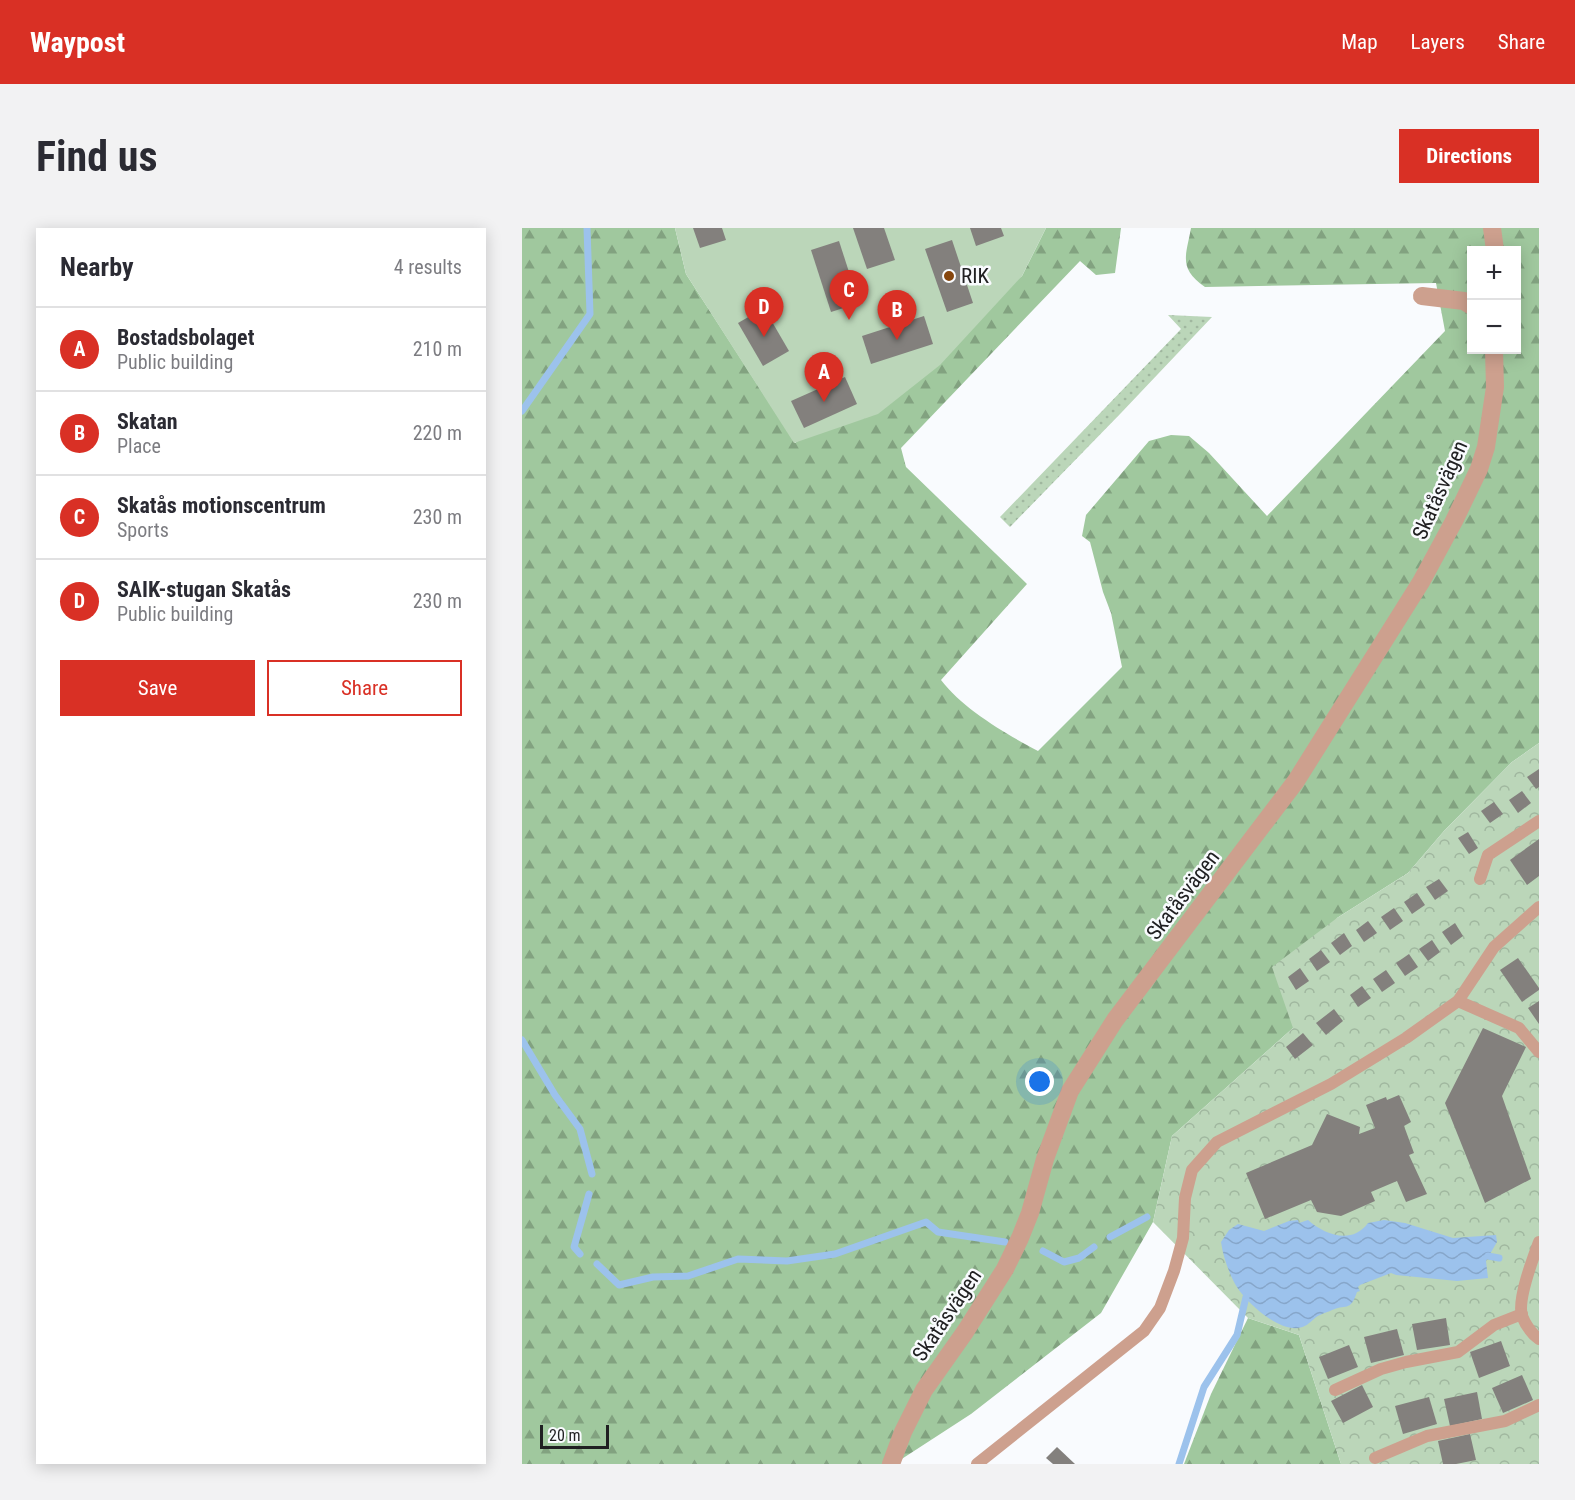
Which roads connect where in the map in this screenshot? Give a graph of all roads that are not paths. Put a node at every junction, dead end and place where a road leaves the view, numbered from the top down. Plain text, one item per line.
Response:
1 (1492, 228) edge
2 (1494, 246) edge
3 (1422, 296) dead end
4 (1467, 303) edge
5 (1494, 354) edge
6 (1539, 821) edge
7 (1480, 879) dead end
8 (1539, 907) edge
9 (1458, 1001) junction
10 (1539, 1052) edge
11 (1539, 1242) edge
12 (1522, 1314) junction
13 (1539, 1339) edge
14 (1335, 1390) dead end
15 (1539, 1405) edge
16 (1375, 1458) dead end
17 (891, 1464) edge
18 (977, 1464) edge

1 - 2 street
3 - 4 street
5 - 17 street, Skatåsvägen
6 - 7 lane
8 - 9 lane
9 - 10 lane
9 - 18 lane
11 - 12 lane
12 - 13 lane
12 - 14 lane
15 - 16 lane

